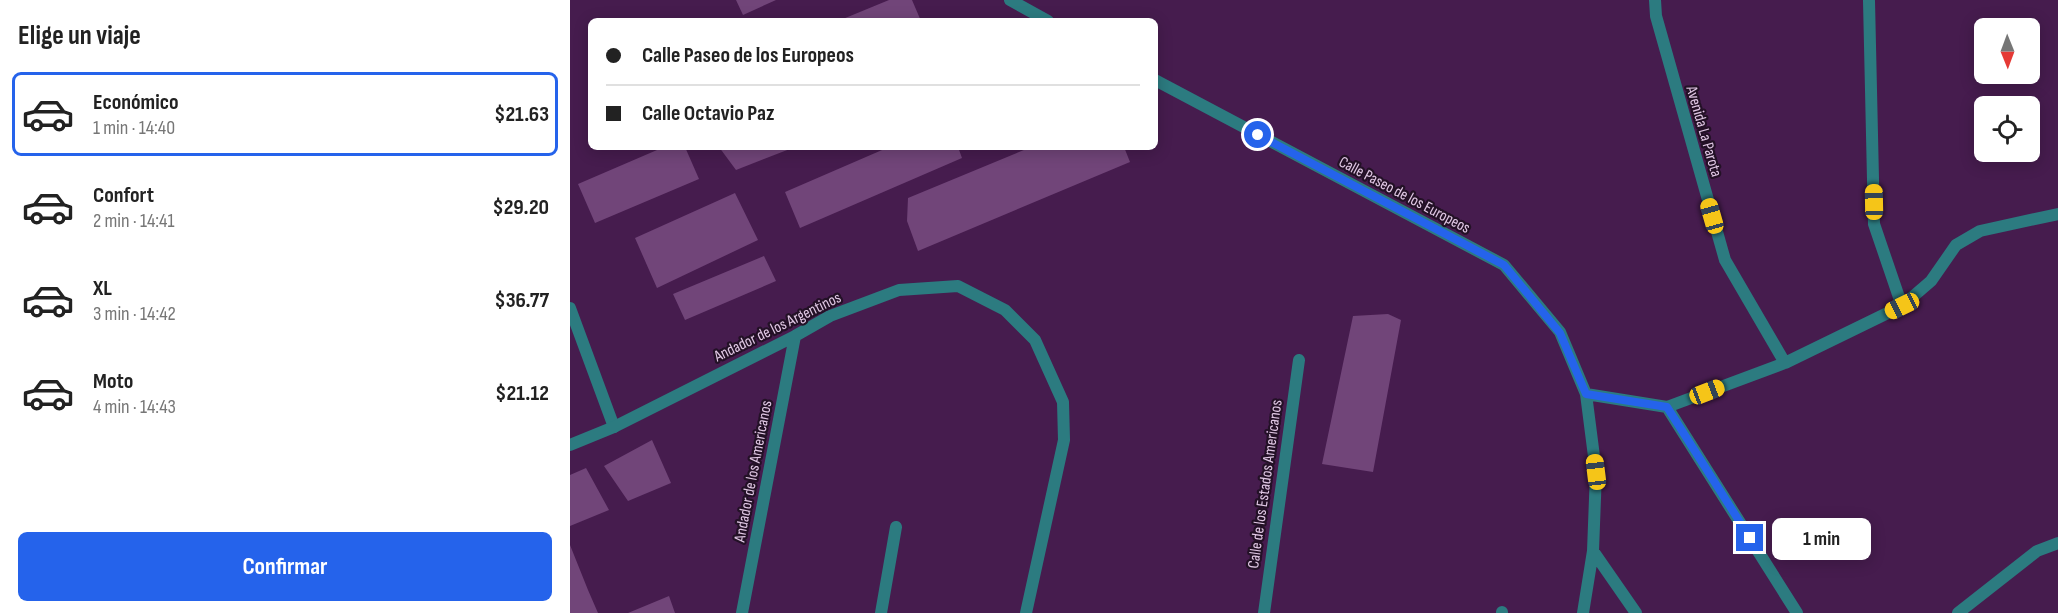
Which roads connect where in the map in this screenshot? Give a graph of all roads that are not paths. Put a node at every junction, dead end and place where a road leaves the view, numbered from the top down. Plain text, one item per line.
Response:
1 (1010, 0) edge
2 (1655, 0) edge
3 (1869, 1) edge
4 (1043, 18) edge
5 (1158, 82) edge
6 (2058, 214) edge
7 (1902, 306) junction
8 (570, 308) edge
9 (795, 336) junction
10 (1299, 360) dead end
11 (1785, 363) junction
12 (1586, 394) junction
13 (1667, 407) junction
14 (614, 427) junction
15 (570, 445) edge
16 (896, 527) dead end
17 (2058, 543) edge
18 (1593, 551) junction
19 (742, 613) edge
20 (881, 613) edge
21 (1026, 613) edge
22 (1264, 613) edge
23 (1583, 613) edge
24 (1636, 613) edge
25 (1797, 613) edge
26 (1958, 613) edge

1 - 4 street
2 - 11 street, Avenida La Parota
3 - 7 street
5 - 12 street, Calle Paseo de los Europeos
6 - 7 street
7 - 11 street
8 - 14 street
9 - 14 street, Andador de los Argentinos
9 - 19 street, Andador de los Americanos
9 - 21 street, Andador de los Argentinos
10 - 22 street, Calle de los Estados Americanos
11 - 13 street
12 - 13 street
12 - 18 street, Calle Paseo de los Europeos
13 - 25 street
14 - 15 street, Andador de los Argentinos
16 - 20 street
17 - 26 street
18 - 23 street, Calle Paseo de los Europeos
18 - 24 street

